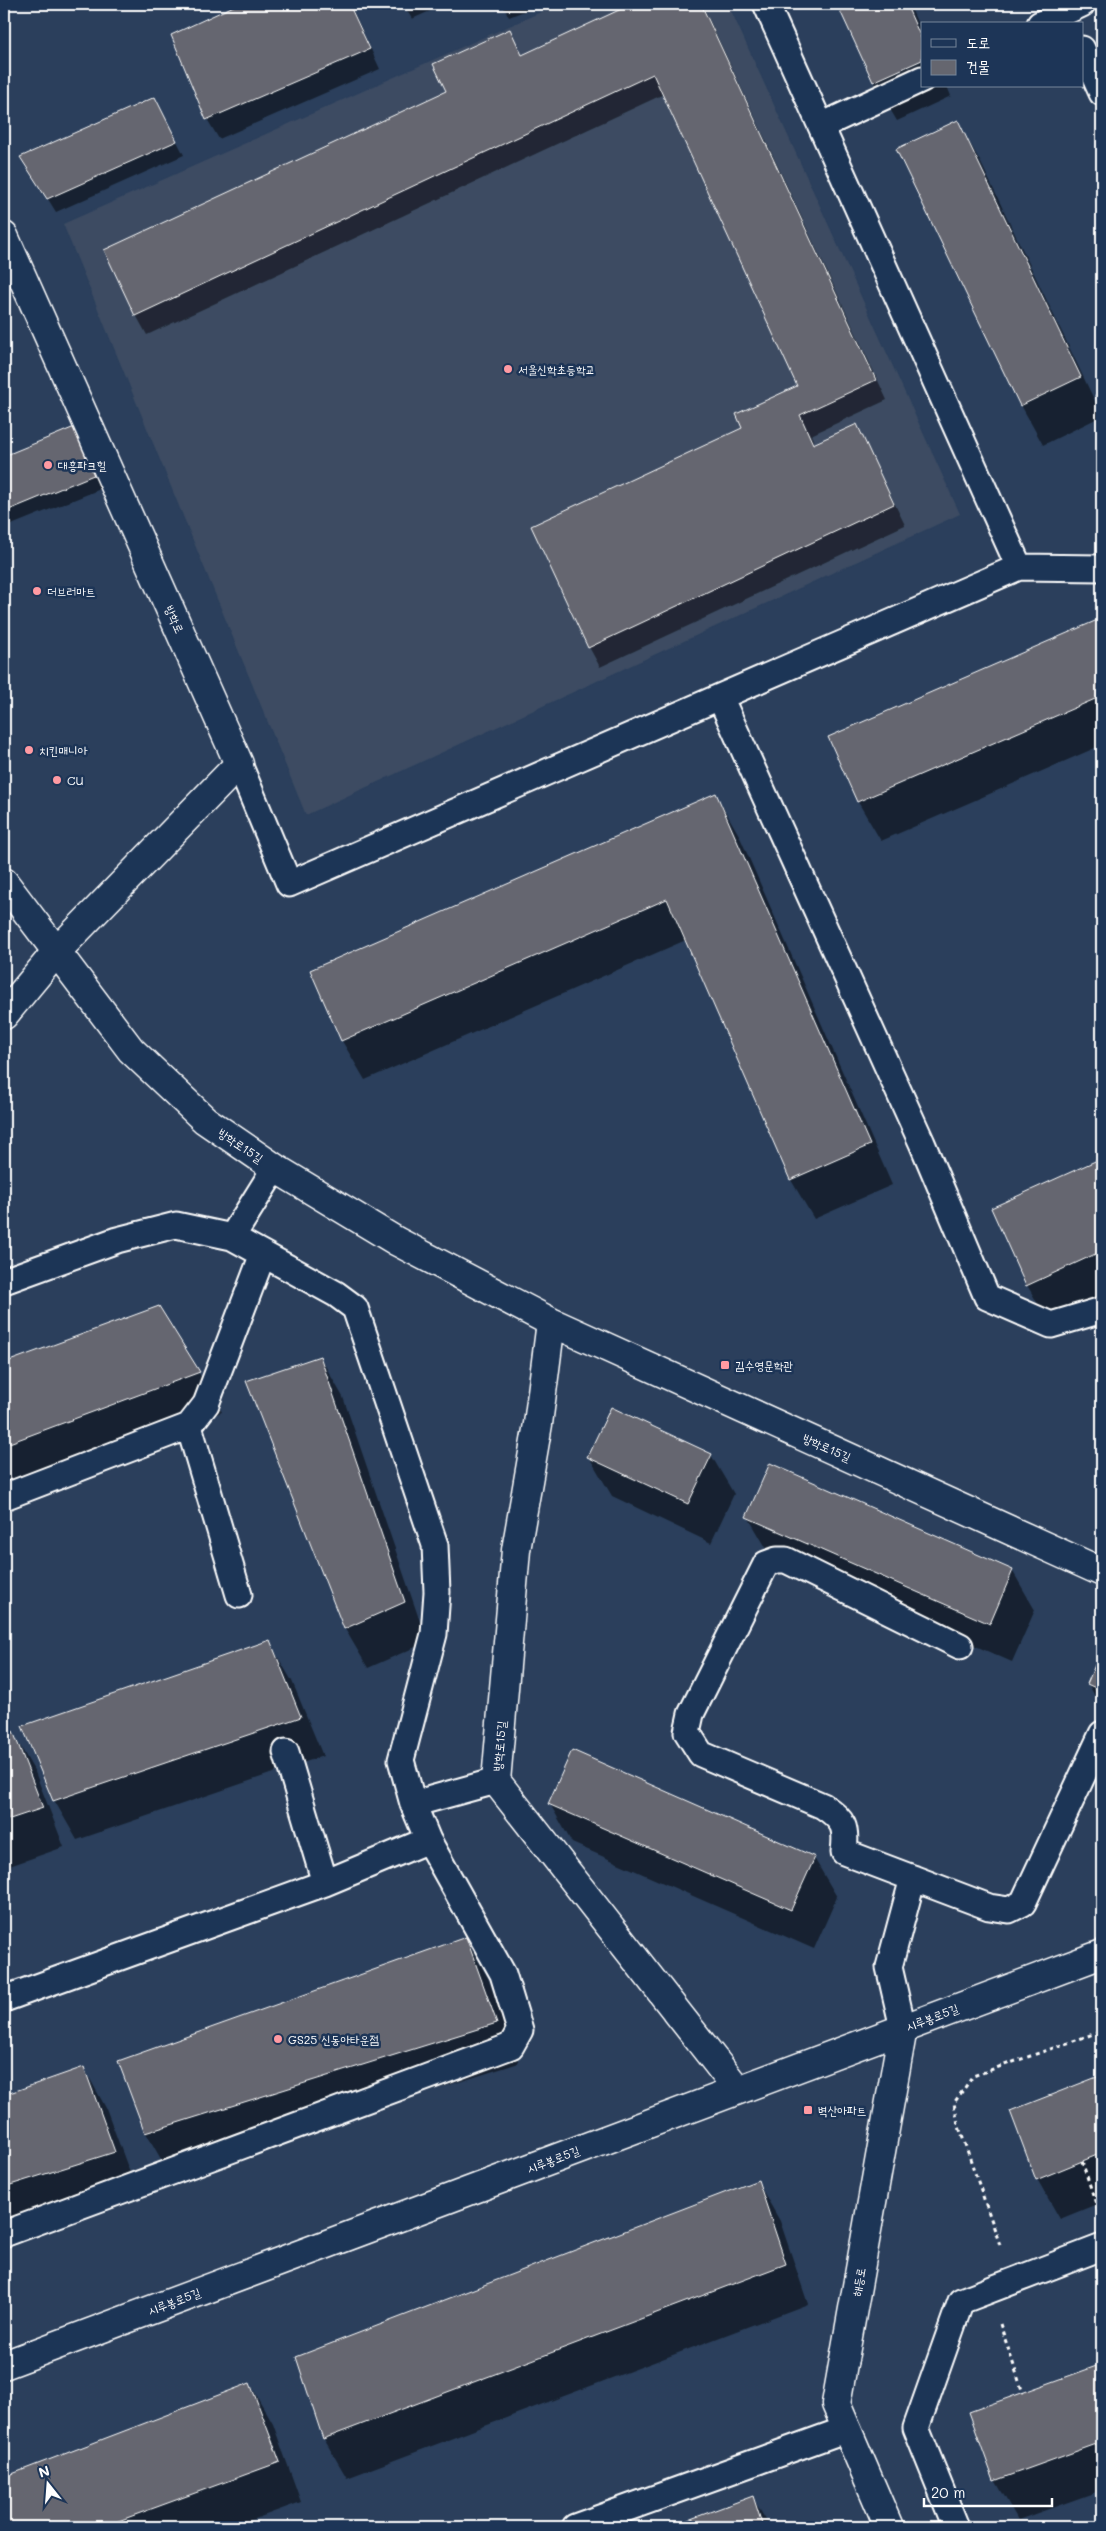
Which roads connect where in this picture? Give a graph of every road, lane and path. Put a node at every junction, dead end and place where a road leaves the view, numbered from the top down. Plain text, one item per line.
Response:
1 (766, 4) edge
2 (1073, 13) edge
3 (1046, 22) edge
4 (1084, 52) edge
5 (921, 79) edge
6 (1102, 93) edge
7 (821, 126) junction
8 (4, 236) edge
9 (1019, 567) junction
10 (1102, 568) edge
11 (720, 698) junction
12 (239, 764) junction
13 (4, 882) edge
14 (57, 951) junction
15 (4, 1015) edge
16 (275, 1168) junction
17 (232, 1237) junction
18 (263, 1254) junction
19 (4, 1281) edge
20 (1102, 1310) edge
21 (551, 1322) junction
22 (190, 1426) junction
23 (4, 1497) edge
24 (1102, 1572) edge
25 (239, 1595) dead end
26 (960, 1646) dead end
27 (1102, 1734) edge
28 (286, 1752) dead end
29 (496, 1780) junction
30 (413, 1804) junction
31 (428, 1840) junction
32 (913, 1878) junction
33 (324, 1883) junction
34 (1102, 1954) edge
35 (4, 1999) edge
36 (903, 2028) junction
37 (1102, 2031) edge
38 (738, 2090) junction
39 (1082, 2162) dead end
40 (1102, 2222) edge
41 (4, 2234) edge
42 (1000, 2245) dead end
43 (1102, 2247) edge
44 (989, 2290) junction
45 (4, 2365) edge
46 (1023, 2393) dead end
47 (847, 2429) junction
48 (575, 2527) edge
49 (889, 2527) edge
50 (956, 2527) edge

1 - 7 lane
2 - 3 lane
4 - 6 lane
5 - 7 lane
7 - 9 lane
8 - 12 street, 방학로
9 - 10 lane
9 - 11 lane
11 - 12 lane
11 - 20 lane
12 - 14 street
13 - 14 street, 방학로15길
14 - 15 street
14 - 16 street, 방학로15길
16 - 17 lane
16 - 21 street, 방학로15길
17 - 18 lane
17 - 19 lane
18 - 22 lane
18 - 30 lane
21 - 24 street, 방학로15길
21 - 29 street, 방학로15길
22 - 23 lane
22 - 25 lane
26 - 32 lane
27 - 32 lane
28 - 33 lane
29 - 30 lane
29 - 38 street, 방학로15길
30 - 31 lane
31 - 33 lane
31 - 41 lane
32 - 36 lane
33 - 35 lane
34 - 36 street, 시루봉로5길
36 - 38 street, 시루봉로5길
36 - 47 street, 해등로
37 - 42 path
38 - 45 street, 시루봉로5길
39 - 40 path
43 - 44 lane
44 - 46 path
44 - 50 lane
47 - 48 lane
47 - 49 street, 해등로

